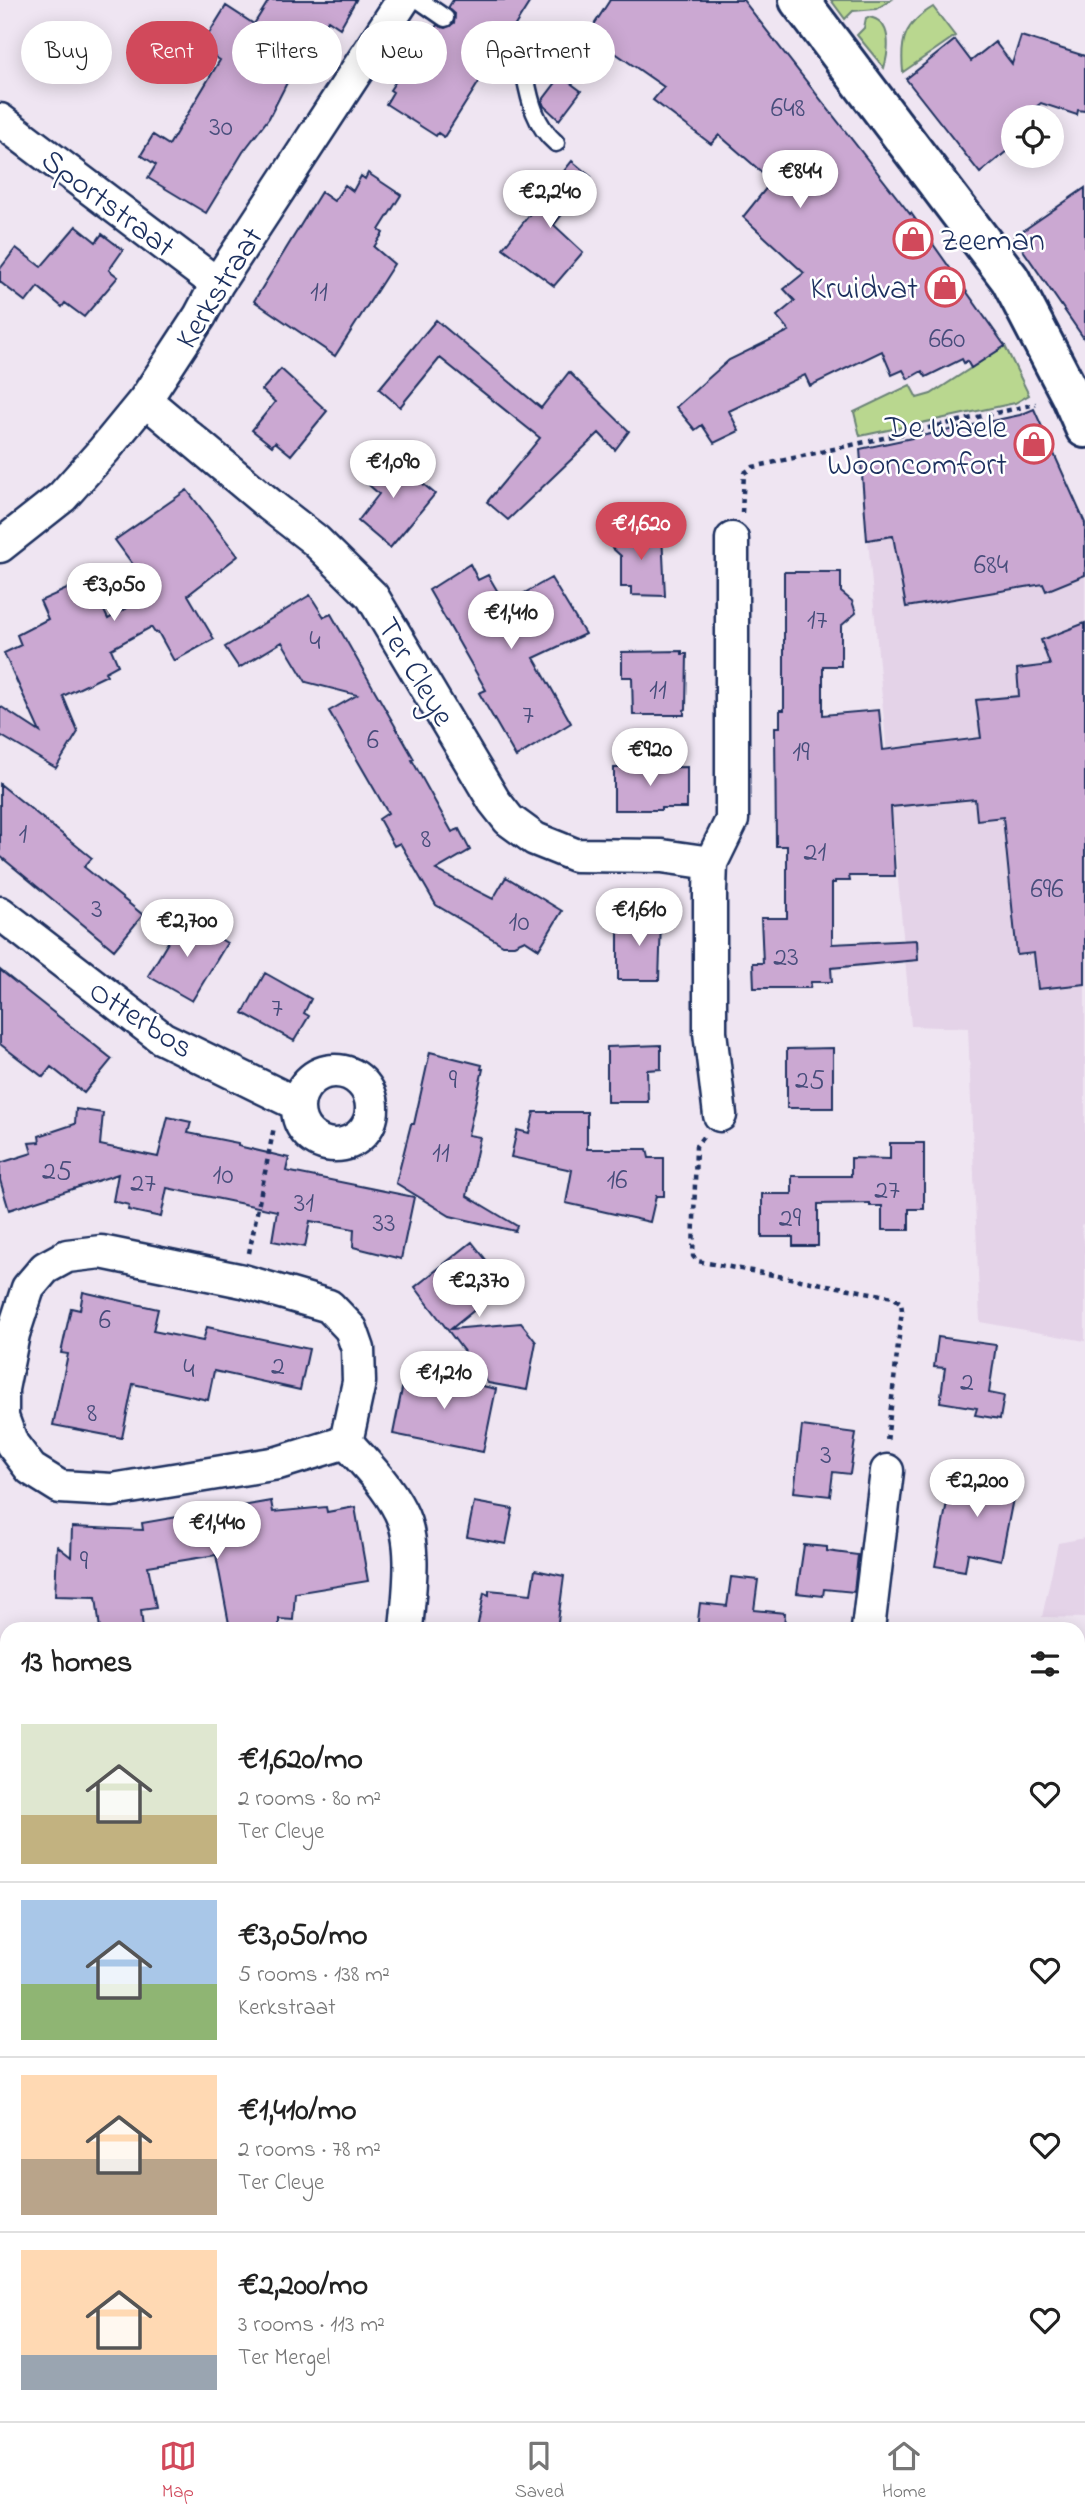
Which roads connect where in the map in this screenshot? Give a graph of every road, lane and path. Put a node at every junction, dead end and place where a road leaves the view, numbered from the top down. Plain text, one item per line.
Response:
1 (403, 0) edge
2 (419, 0) edge
3 (799, 0) edge
4 (445, 18) dead end
5 (526, 84) edge
6 (0, 120) edge
7 (556, 143) dead end
8 (218, 284) junction
9 (145, 400) junction
10 (1078, 412) edge
11 (732, 539) joint
12 (0, 545) edge
13 (711, 863) junction
14 (0, 913) edge
15 (289, 1100) joint
16 (720, 1115) joint
17 (243, 1281) junction
18 (346, 1442) junction
19 (887, 1471) joint
20 (405, 1622) edge
21 (869, 1622) edge

1 - 8 street, Kerkstraat
2 - 4 lane
3 - 10 main road
5 - 7 lane
6 - 8 street, Sportstraat
8 - 9 street, Kerkstraat
9 - 12 street, Kerkstraat
9 - 13 street, Ter Cleye
10 - 11 path
11 - 13 street
13 - 16 street
14 - 15 street, Otterbos
15 - 17 path
16 - 19 path
17 - 18 street
17 - 18 street
18 - 20 street
19 - 21 street

